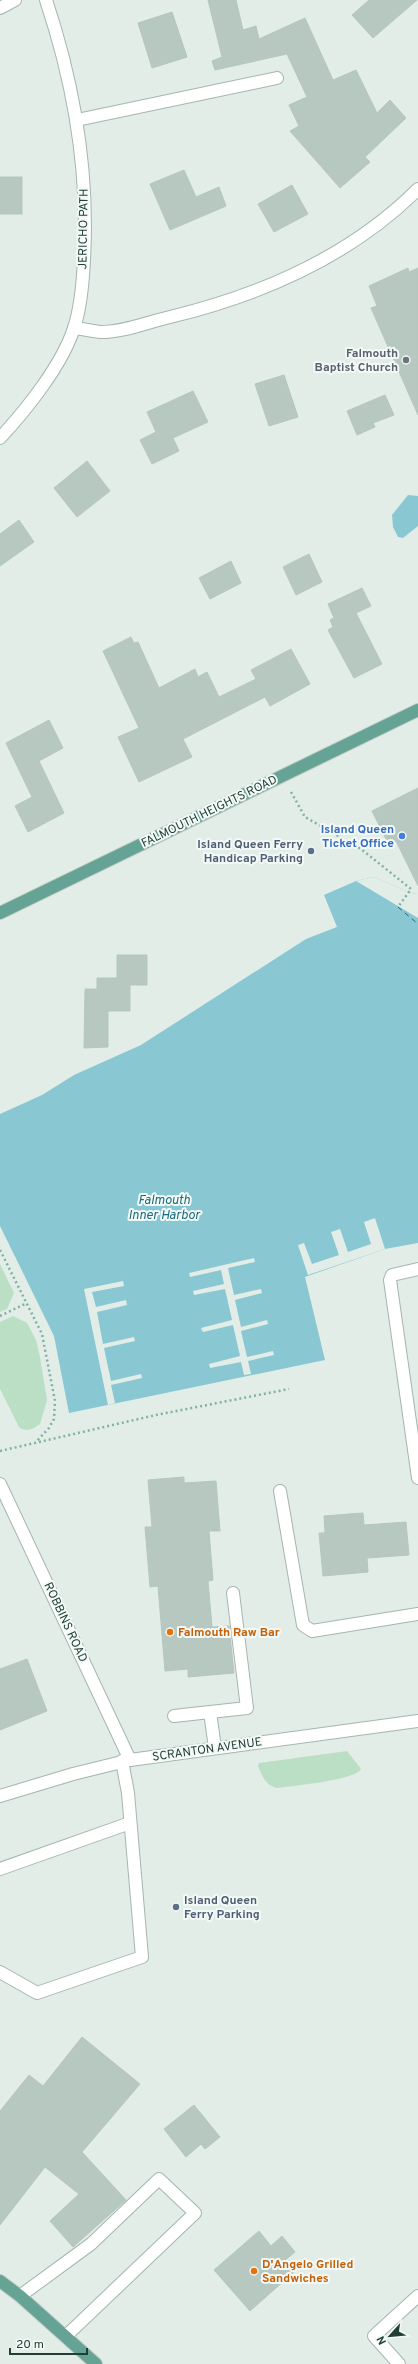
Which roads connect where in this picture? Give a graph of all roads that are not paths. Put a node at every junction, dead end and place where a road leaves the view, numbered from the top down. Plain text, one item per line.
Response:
1 (15, 0) edge
2 (46, 0) edge
3 (0, 8) edge
4 (276, 78) dead end
5 (77, 120) junction
6 (418, 190) edge
7 (74, 328) junction
8 (0, 438) edge
9 (418, 710) edge
10 (0, 913) edge
11 (418, 1269) edge
12 (418, 1478) edge
13 (0, 1484) edge
14 (280, 1491) dead end
15 (233, 1593) dead end
16 (418, 1614) edge
17 (210, 1712) junction
18 (174, 1716) dead end
19 (418, 1721) edge
20 (215, 1748) junction
21 (126, 1760) junction
22 (0, 1796) edge
23 (130, 1823) junction
24 (0, 1869) edge
25 (0, 1972) edge
26 (0, 2281) edge
27 (20, 2296) junction
28 (418, 2296) edge
29 (66, 2336) junction
30 (96, 2364) edge
31 (399, 2364) edge

1 - 3 street
2 - 5 street, JERICHO PATH
4 - 5 street
5 - 7 street, JERICHO PATH
6 - 7 street
7 - 8 street, JERICHO PATH
9 - 10 main road, FALMOUTH HEIGHTS ROAD
11 - 12 street
13 - 21 street, ROBBINS ROAD
14 - 16 street
15 - 17 street
17 - 18 street
17 - 20 street
19 - 20 street, SCRANTON AVENUE
20 - 21 street, SCRANTON AVENUE
21 - 22 street, SCRANTON AVENUE
21 - 23 street, ROBBINS ROAD
23 - 24 street
23 - 25 street, ROBBINS ROAD
26 - 27 main road
27 - 29 main road
27 - 29 street
28 - 31 street
29 - 30 main road

